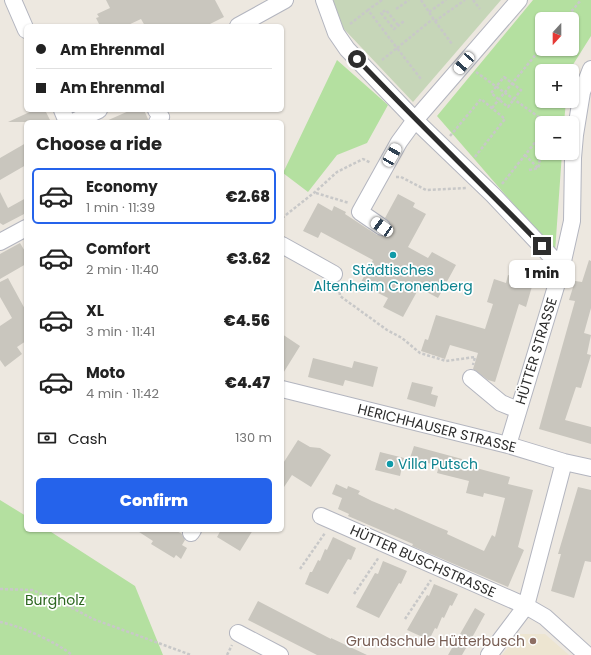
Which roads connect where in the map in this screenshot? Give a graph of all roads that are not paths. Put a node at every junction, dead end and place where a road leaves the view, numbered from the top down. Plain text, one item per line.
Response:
1 (13, 0) edge
2 (285, 0) edge
3 (324, 0) edge
4 (519, 0) edge
5 (242, 24) edge
6 (24, 25) edge
7 (591, 69) edge
8 (95, 112) edge
9 (77, 120) edge
10 (415, 120) junction
11 (382, 227) dead end
12 (24, 229) edge
13 (0, 242) edge
14 (284, 246) edge
15 (561, 267) junction
16 (334, 274) road end
17 (471, 378) road end
18 (284, 389) edge
19 (518, 410) junction
20 (508, 445) junction
21 (564, 462) junction
22 (591, 468) edge
23 (327, 518) road end
24 (526, 606) junction
25 (238, 633) dead end
26 (280, 655) edge
27 (488, 655) edge
28 (587, 655) edge

1 - 6 street
2 - 5 street
3 - 10 street
4 - 10 street
7 - 15 street, HÜTTER STRASSE
8 - 9 street
10 - 11 street
10 - 15 street
12 - 13 street
14 - 16 street
15 - 19 street, HÜTTER STRASSE
17 - 19 street
18 - 20 street, HERICHHAUSER STRASSE
19 - 20 street, HÜTTER STRASSE
20 - 21 street, HERICHHAUSER STRASSE
21 - 22 street, HERICHHAUSER STRASSE
21 - 24 street
23 - 24 street, HÜTTER BUSCHSTRASSE
24 - 27 street
24 - 28 street, HÜTTER BUSCHSTRASSE
25 - 26 street

